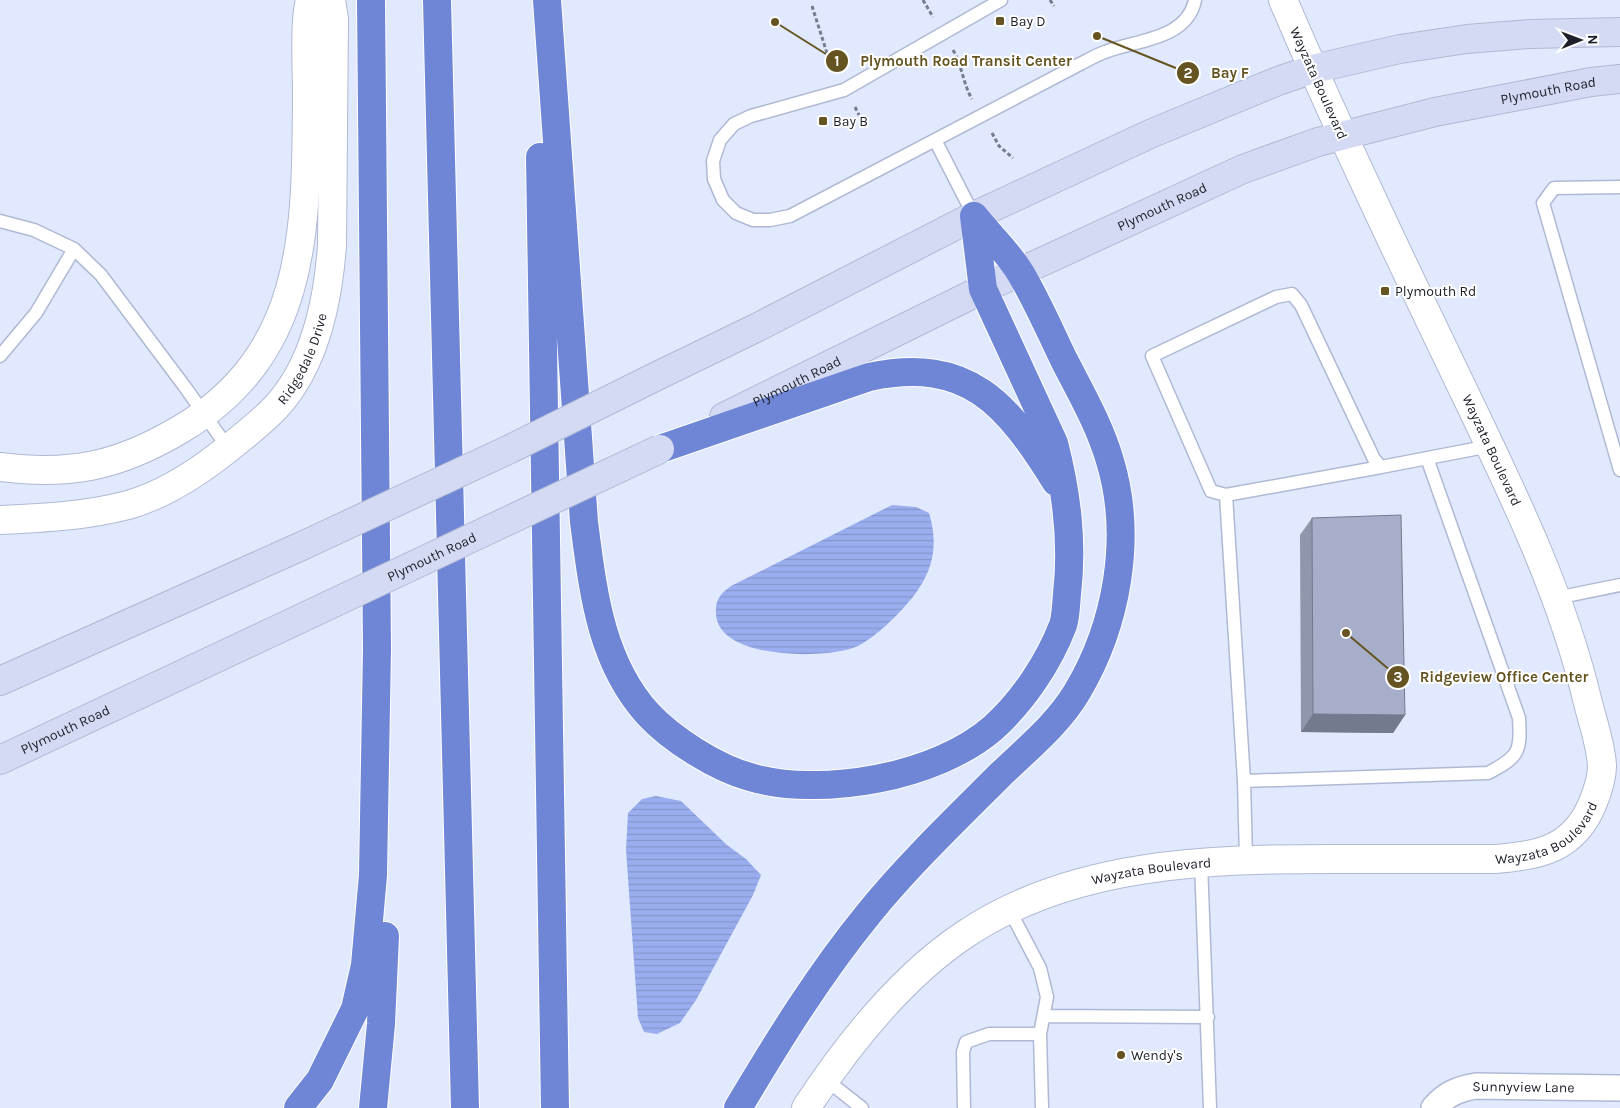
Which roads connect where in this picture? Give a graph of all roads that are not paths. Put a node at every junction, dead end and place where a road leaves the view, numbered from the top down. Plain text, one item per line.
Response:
1 (310, 0) edge
2 (331, 0) edge
3 (371, 0) edge
4 (437, 0) edge
5 (537, 0) edge
6 (547, 0) edge
7 (1002, 0) edge
8 (1195, 0) edge
9 (1283, 0) edge
10 (1620, 32) edge
11 (1312, 69) junction
12 (1620, 79) edge
13 (1342, 136) junction
14 (935, 140) junction
15 (1620, 187) edge
16 (974, 216) junction
17 (0, 221) edge
18 (74, 248) junction
19 (1020, 272) junction
20 (983, 289) junction
21 (0, 356) edge
22 (205, 415) junction
23 (1490, 446) junction
24 (228, 448) junction
25 (660, 449) junction
26 (1426, 458) junction
27 (0, 467) edge
28 (1381, 467) junction
29 (1620, 470) edge
30 (1226, 495) junction
31 (1066, 498) junction
32 (0, 520) edge
33 (1620, 585) edge
34 (1556, 598) junction
35 (377, 649) junction
36 (0, 681) edge
37 (0, 760) edge
38 (1244, 781) junction
39 (1246, 859) junction
40 (1201, 862) junction
41 (1009, 908) junction
42 (1046, 1016) junction
43 (1208, 1018) junction
44 (1040, 1034) junction
45 (825, 1079) junction
46 (1620, 1088) edge
47 (298, 1108) edge
48 (373, 1108) edge
49 (464, 1108) edge
50 (555, 1108) edge
51 (738, 1108) edge
52 (806, 1108) edge
53 (862, 1108) edge
54 (964, 1108) edge
55 (1042, 1108) edge
56 (1210, 1108) edge
57 (1434, 1108) edge

1 - 22 street
2 - 24 street, Ridgedale Drive
3 - 35 highway
4 - 49 highway
5 - 50 highway
6 - 31 highway
7 - 14 lane
8 - 14 lane
9 - 11 street, Wayzata Boulevard
10 - 11 main road
11 - 13 street, Wayzata Boulevard
11 - 16 main road
12 - 13 main road, Plymouth Road
13 - 19 main road, Plymouth Road
13 - 23 street, Wayzata Boulevard
14 - 16 lane
15 - 29 lane
16 - 19 highway
16 - 20 highway
16 - 36 main road, bridge
17 - 18 lane
18 - 21 lane
18 - 22 lane
19 - 20 main road, Plymouth Road
19 - 51 highway
20 - 25 main road, Plymouth Road
20 - 31 highway
22 - 24 lane
22 - 27 street
23 - 26 lane
23 - 34 street, Wayzata Boulevard
24 - 32 street, Ridgedale Drive
25 - 31 highway
25 - 37 main road, Plymouth Road, bridge
26 - 28 lane
26 - 38 lane
28 - 30 lane
28 - 30 lane
30 - 38 lane
33 - 34 lane
34 - 39 street, Wayzata Boulevard
35 - 47 highway
35 - 48 highway
38 - 39 lane
39 - 40 street, Wayzata Boulevard
40 - 41 street, Wayzata Boulevard
40 - 43 lane
41 - 42 lane
41 - 45 street, Wayzata Boulevard
42 - 43 lane
42 - 44 lane
43 - 56 lane
44 - 54 lane
44 - 55 lane
45 - 52 street, Wayzata Boulevard
45 - 53 lane
46 - 57 street, Sunnyview Lane

